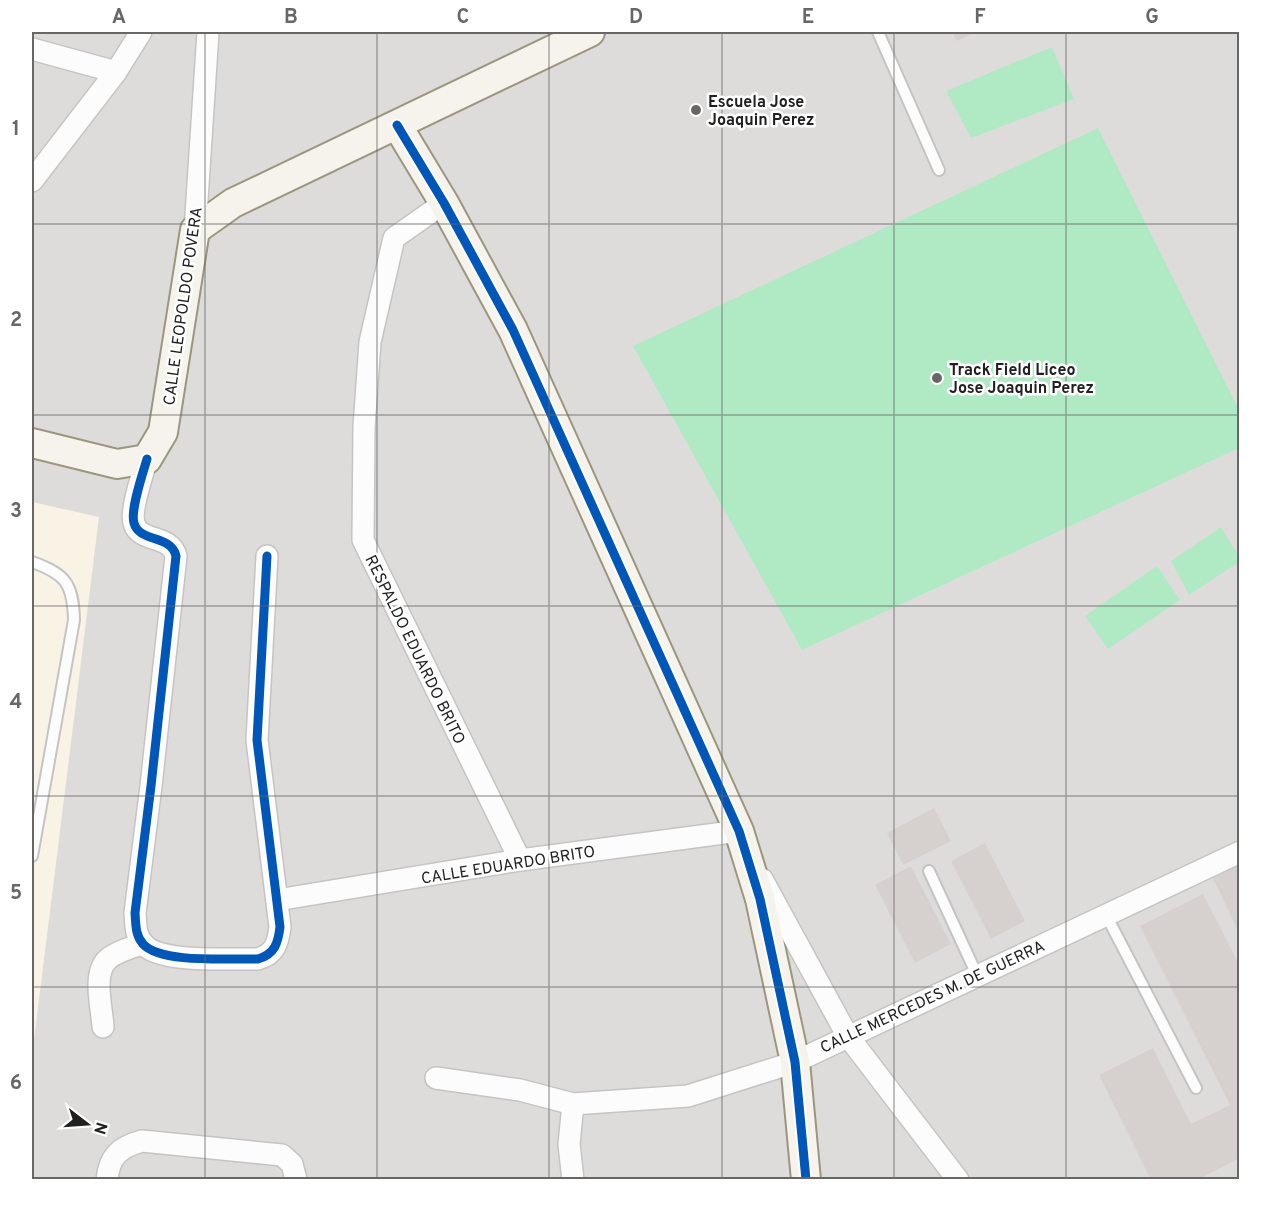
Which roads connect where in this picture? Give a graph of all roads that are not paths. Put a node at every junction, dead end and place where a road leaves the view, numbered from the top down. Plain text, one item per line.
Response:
1 (141, 32) edge
2 (208, 32) edge
3 (590, 32) edge
4 (878, 32) edge
5 (549, 40) edge
6 (32, 49) edge
7 (116, 72) junction
8 (397, 125) junction
9 (939, 170) dead end
10 (32, 181) edge
11 (444, 203) junction
12 (195, 230) junction
13 (32, 444) edge
14 (147, 459) junction
15 (267, 555) dead end
16 (32, 562) edge
17 (742, 839) junction
18 (1239, 852) edge
19 (32, 856) edge
20 (520, 860) junction
21 (929, 871) dead end
22 (277, 900) junction
23 (1106, 915) junction
24 (143, 943) junction
25 (977, 975) junction
26 (103, 1027) dead end
27 (847, 1035) junction
28 (795, 1062) junction
29 (436, 1078) dead end
30 (1196, 1088) dead end
31 (573, 1104) junction
32 (569, 1144) junction
33 (107, 1179) edge
34 (296, 1179) edge
35 (564, 1179) edge
36 (573, 1179) edge
37 (806, 1179) edge
38 (958, 1179) edge

1 - 7 street
2 - 12 street, CALLE LEOPOLDO POVERA
3 - 5 street
4 - 9 lane
5 - 8 street
6 - 7 street
7 - 10 street
8 - 11 street
8 - 12 street
11 - 17 street
11 - 20 street, RESPALDO EDUARDO BRITO
12 - 14 street, CALLE LEOPOLDO POVERA
13 - 14 street
14 - 24 street
15 - 22 street
16 - 19 lane
17 - 20 street, CALLE EDUARDO BRITO
17 - 27 street
17 - 28 street
18 - 23 street, CALLE MERCEDES M. DE GUERRA
20 - 22 street, CALLE EDUARDO BRITO
21 - 25 lane
22 - 24 street
23 - 25 street, CALLE MERCEDES M. DE GUERRA
23 - 30 lane
24 - 26 street
25 - 27 street, CALLE MERCEDES M. DE GUERRA
27 - 28 street, CALLE MERCEDES M. DE GUERRA
27 - 38 street
28 - 31 street, CALLE MERCEDES M. DE GUERRA
28 - 37 street
29 - 31 street, CALLE MERCEDES M. DE GUERRA
31 - 32 street
32 - 35 street
32 - 36 street
33 - 34 street

